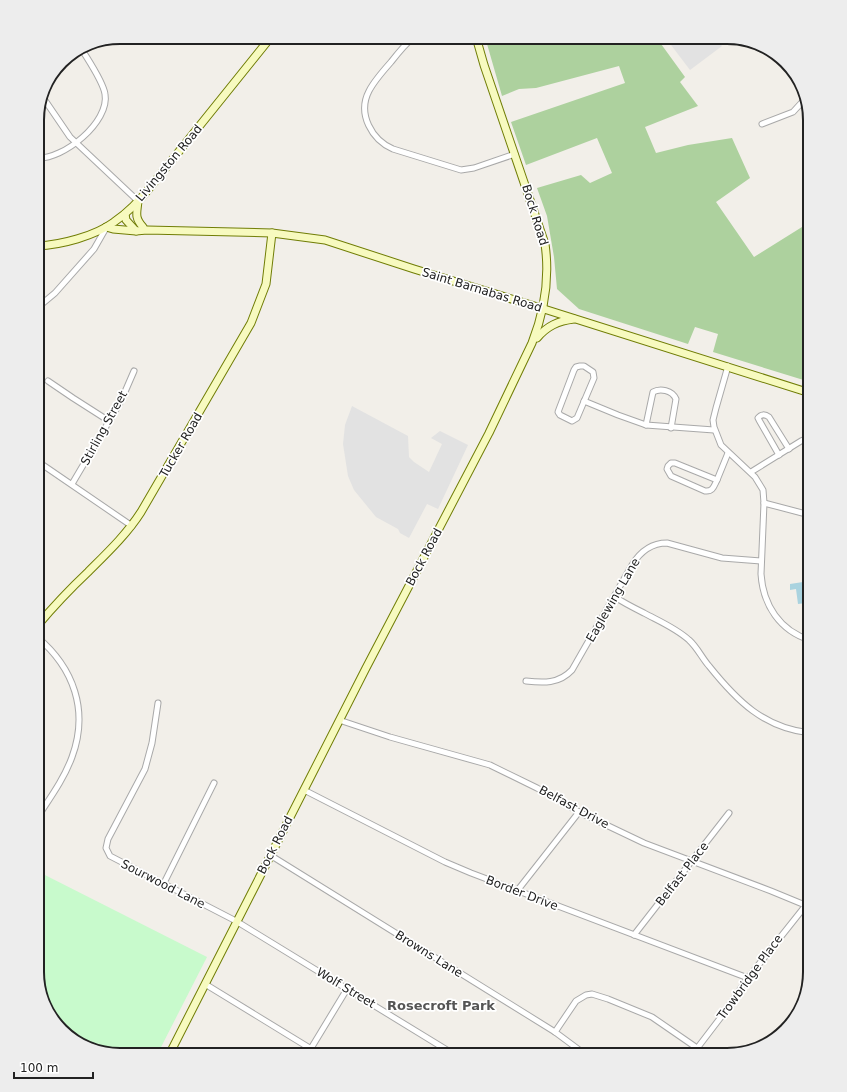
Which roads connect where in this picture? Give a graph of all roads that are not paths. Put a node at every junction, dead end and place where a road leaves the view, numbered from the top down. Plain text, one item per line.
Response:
1 (265, 44) edge
2 (407, 44) edge
3 (478, 44) edge
4 (84, 53) edge
5 (46, 103) edge
6 (801, 103) edge
7 (762, 124) dead end
8 (76, 142) junction
9 (515, 154) junction
10 (44, 158) edge
11 (138, 201) junction
12 (125, 214) junction
13 (106, 227) junction
14 (142, 230) junction
15 (272, 233) junction
16 (44, 245) edge
17 (44, 302) edge
18 (544, 309) junction
19 (578, 319) junction
20 (532, 343) junction
21 (728, 366) junction
22 (134, 371) dead end
23 (48, 381) dead end
24 (803, 391) edge
25 (584, 400) junction
26 (109, 420) junction
27 (646, 425) junction
28 (671, 428) junction
29 (714, 430) junction
30 (803, 439) edge
31 (789, 449) junction
32 (728, 453) junction
33 (779, 455) junction
34 (44, 466) edge
35 (751, 472) junction
36 (717, 480) junction
37 (72, 484) junction
38 (764, 503) junction
39 (803, 513) edge
40 (132, 526) junction
41 (762, 561) junction
42 (614, 597) junction
43 (44, 618) edge
44 (803, 637) edge
45 (44, 643) edge
46 (526, 681) dead end
47 (158, 703) dead end
48 (340, 720) junction
49 (803, 732) edge
50 (214, 783) dead end
51 (304, 790) junction
52 (44, 807) edge
53 (579, 812) junction
54 (729, 813) dead end
55 (270, 856) junction
56 (692, 861) junction
57 (164, 883) junction
58 (517, 891) junction
59 (803, 904) edge
60 (803, 908) edge
61 (236, 921) junction
62 (634, 935) junction
63 (748, 978) junction
64 (205, 984) junction
65 (347, 989) junction
66 (555, 1032) junction
67 (173, 1048) edge
68 (309, 1048) edge
69 (312, 1048) edge
70 (444, 1048) edge
71 (577, 1048) edge
72 (697, 1048) joint

1 - 11 main road, Livingston Road
2 - 9 street
3 - 9 main road, Bock Road
4 - 8 street
5 - 8 street
6 - 7 street
8 - 10 street
8 - 11 street
9 - 18 main road, Bock Road
11 - 12 main road, Livingston Road
11 - 14 main road
12 - 13 main road, Livingston Road
12 - 14 main road
13 - 14 main road, Saint Barnabas Road
13 - 16 main road, Livingston Road
13 - 17 street
14 - 15 main road, Saint Barnabas Road
15 - 18 main road, Saint Barnabas Road
15 - 40 main road, Tucker Road
18 - 19 main road, Saint Barnabas Road
18 - 20 main road, Bock Road
19 - 20 main road
19 - 21 main road, Saint Barnabas Road
20 - 48 main road, Bock Road
21 - 24 main road, Saint Barnabas Road
21 - 29 street
22 - 26 street, Stirling Street
23 - 26 street
25 - 25 street
25 - 27 street
26 - 37 street, Stirling Street
27 - 28 street
27 - 28 street
28 - 29 street
29 - 32 street
30 - 31 street
31 - 33 street
31 - 33 street
32 - 35 street
32 - 36 street
33 - 35 street
34 - 37 street
35 - 38 street
36 - 36 street
37 - 40 street
38 - 39 street
38 - 41 street
40 - 43 main road, Tucker Road
41 - 42 street, Eaglewing Lane
41 - 44 street
42 - 46 street, Eaglewing Lane
42 - 49 street
45 - 52 street
47 - 57 street, Sourwood Lane
48 - 51 main road, Bock Road
48 - 53 street, Belfast Drive
50 - 57 street
51 - 55 main road, Bock Road
51 - 58 street, Border Drive
53 - 56 street, Belfast Drive
53 - 58 street
54 - 56 street, Belfast Place
55 - 61 main road, Bock Road
55 - 66 street, Browns Lane
56 - 59 street, Belfast Drive
56 - 62 street, Belfast Place
57 - 61 street, Sourwood Lane
58 - 62 street, Border Drive
60 - 63 street, Trowbridge Place
61 - 64 main road, Bock Road
61 - 65 street, Wolf Street
62 - 63 street, Border Drive
63 - 72 street, Trowbridge Place
64 - 67 main road, Bock Road
64 - 68 street
65 - 69 street
65 - 70 street, Wolf Street
66 - 71 street, Browns Lane
66 - 72 street

